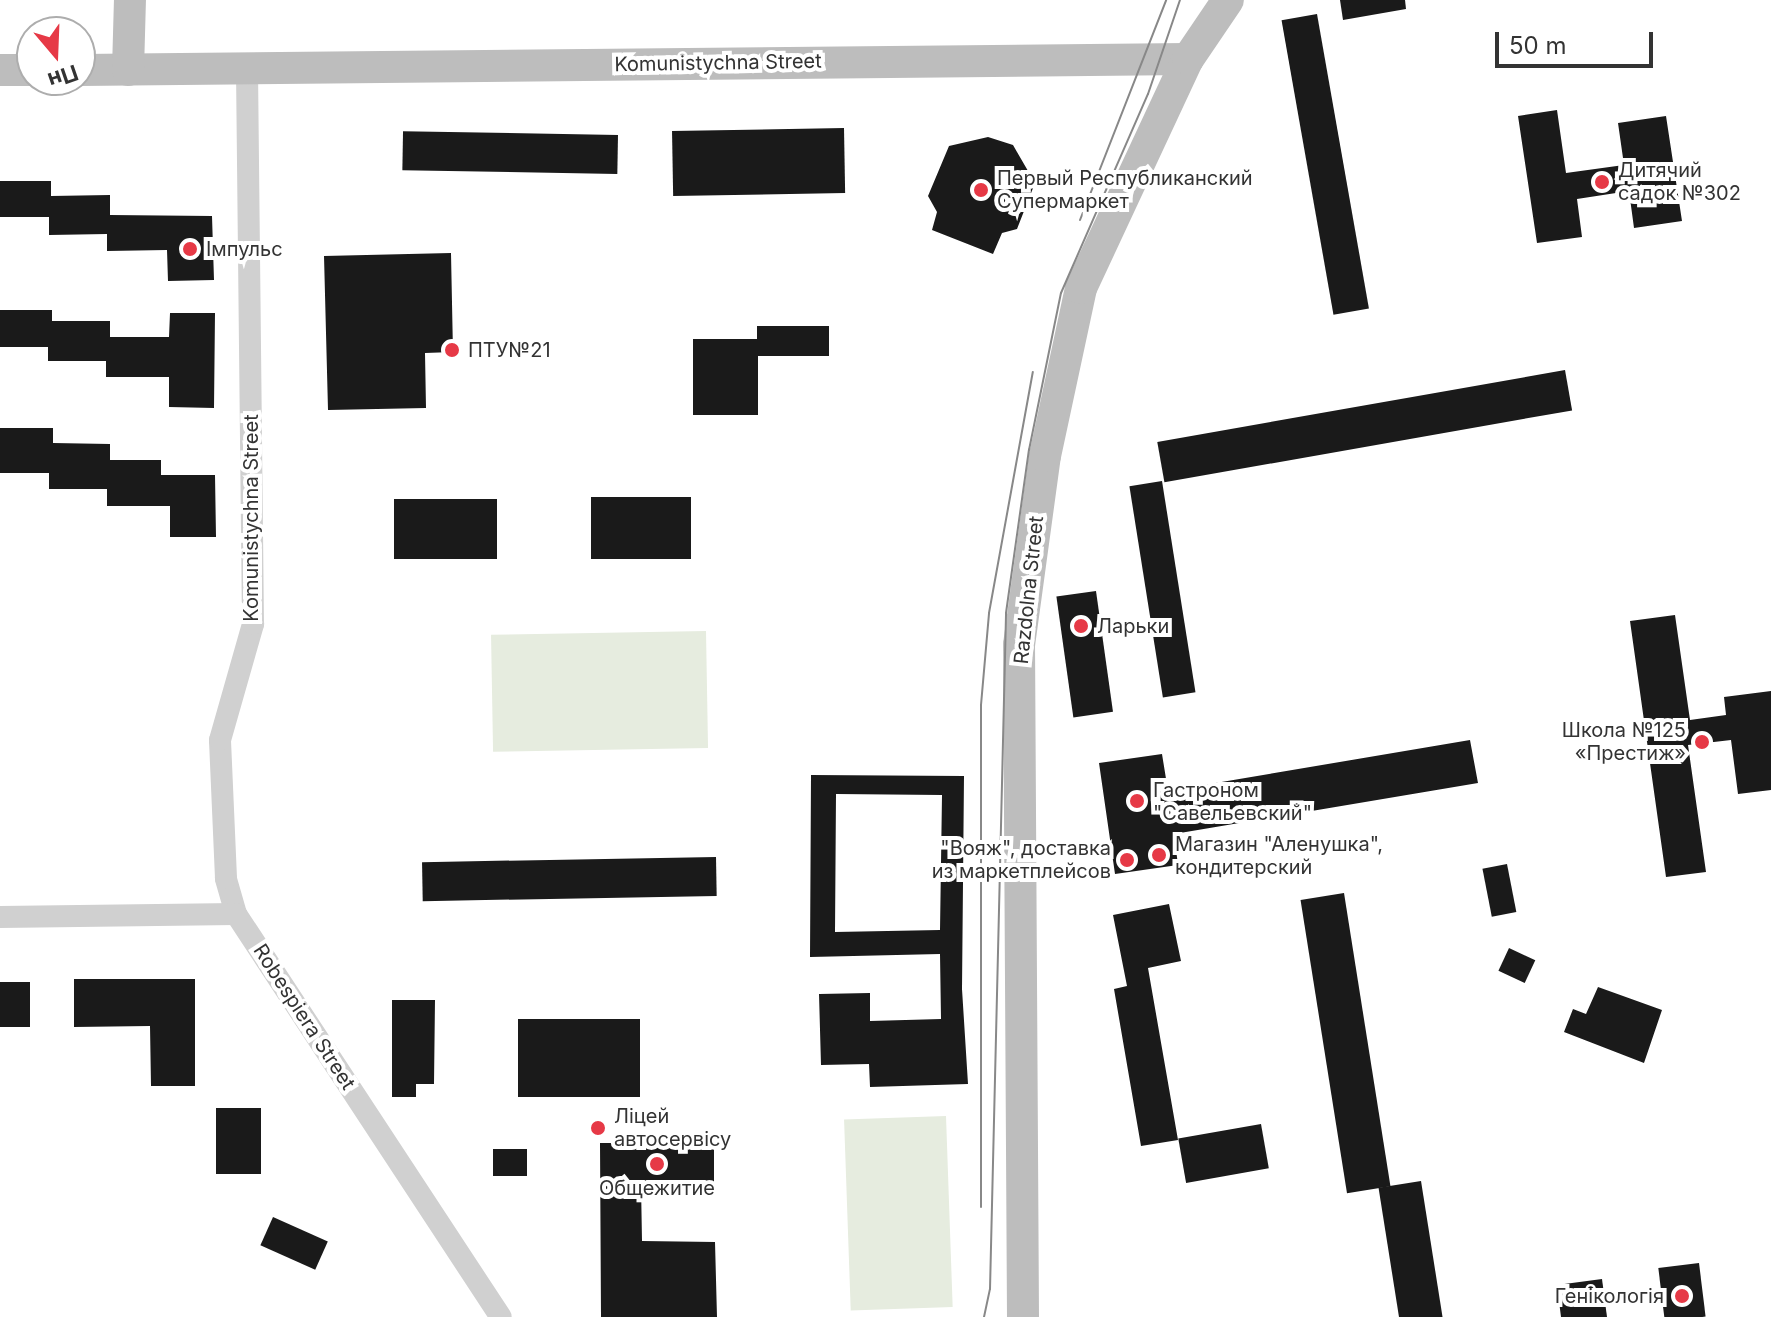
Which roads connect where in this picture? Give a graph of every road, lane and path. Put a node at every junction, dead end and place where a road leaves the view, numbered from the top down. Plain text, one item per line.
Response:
1 (130, 0) edge
2 (1228, 0) edge
3 (1188, 59) junction
4 (247, 69) junction
5 (96, 70) edge
6 (128, 70) junction
7 (236, 914) junction
8 (0, 917) edge
9 (501, 1317) edge
10 (1023, 1317) edge

1 - 6 street
2 - 3 street, Razdolna Street
3 - 4 street, Komunistychna Street
3 - 10 street, Razdolna Street
4 - 6 street, Komunistychna Street
4 - 7 street, Komunistychna Street
5 - 6 street, Komunistychna Street
7 - 8 street
7 - 9 street, Robespiera Street

